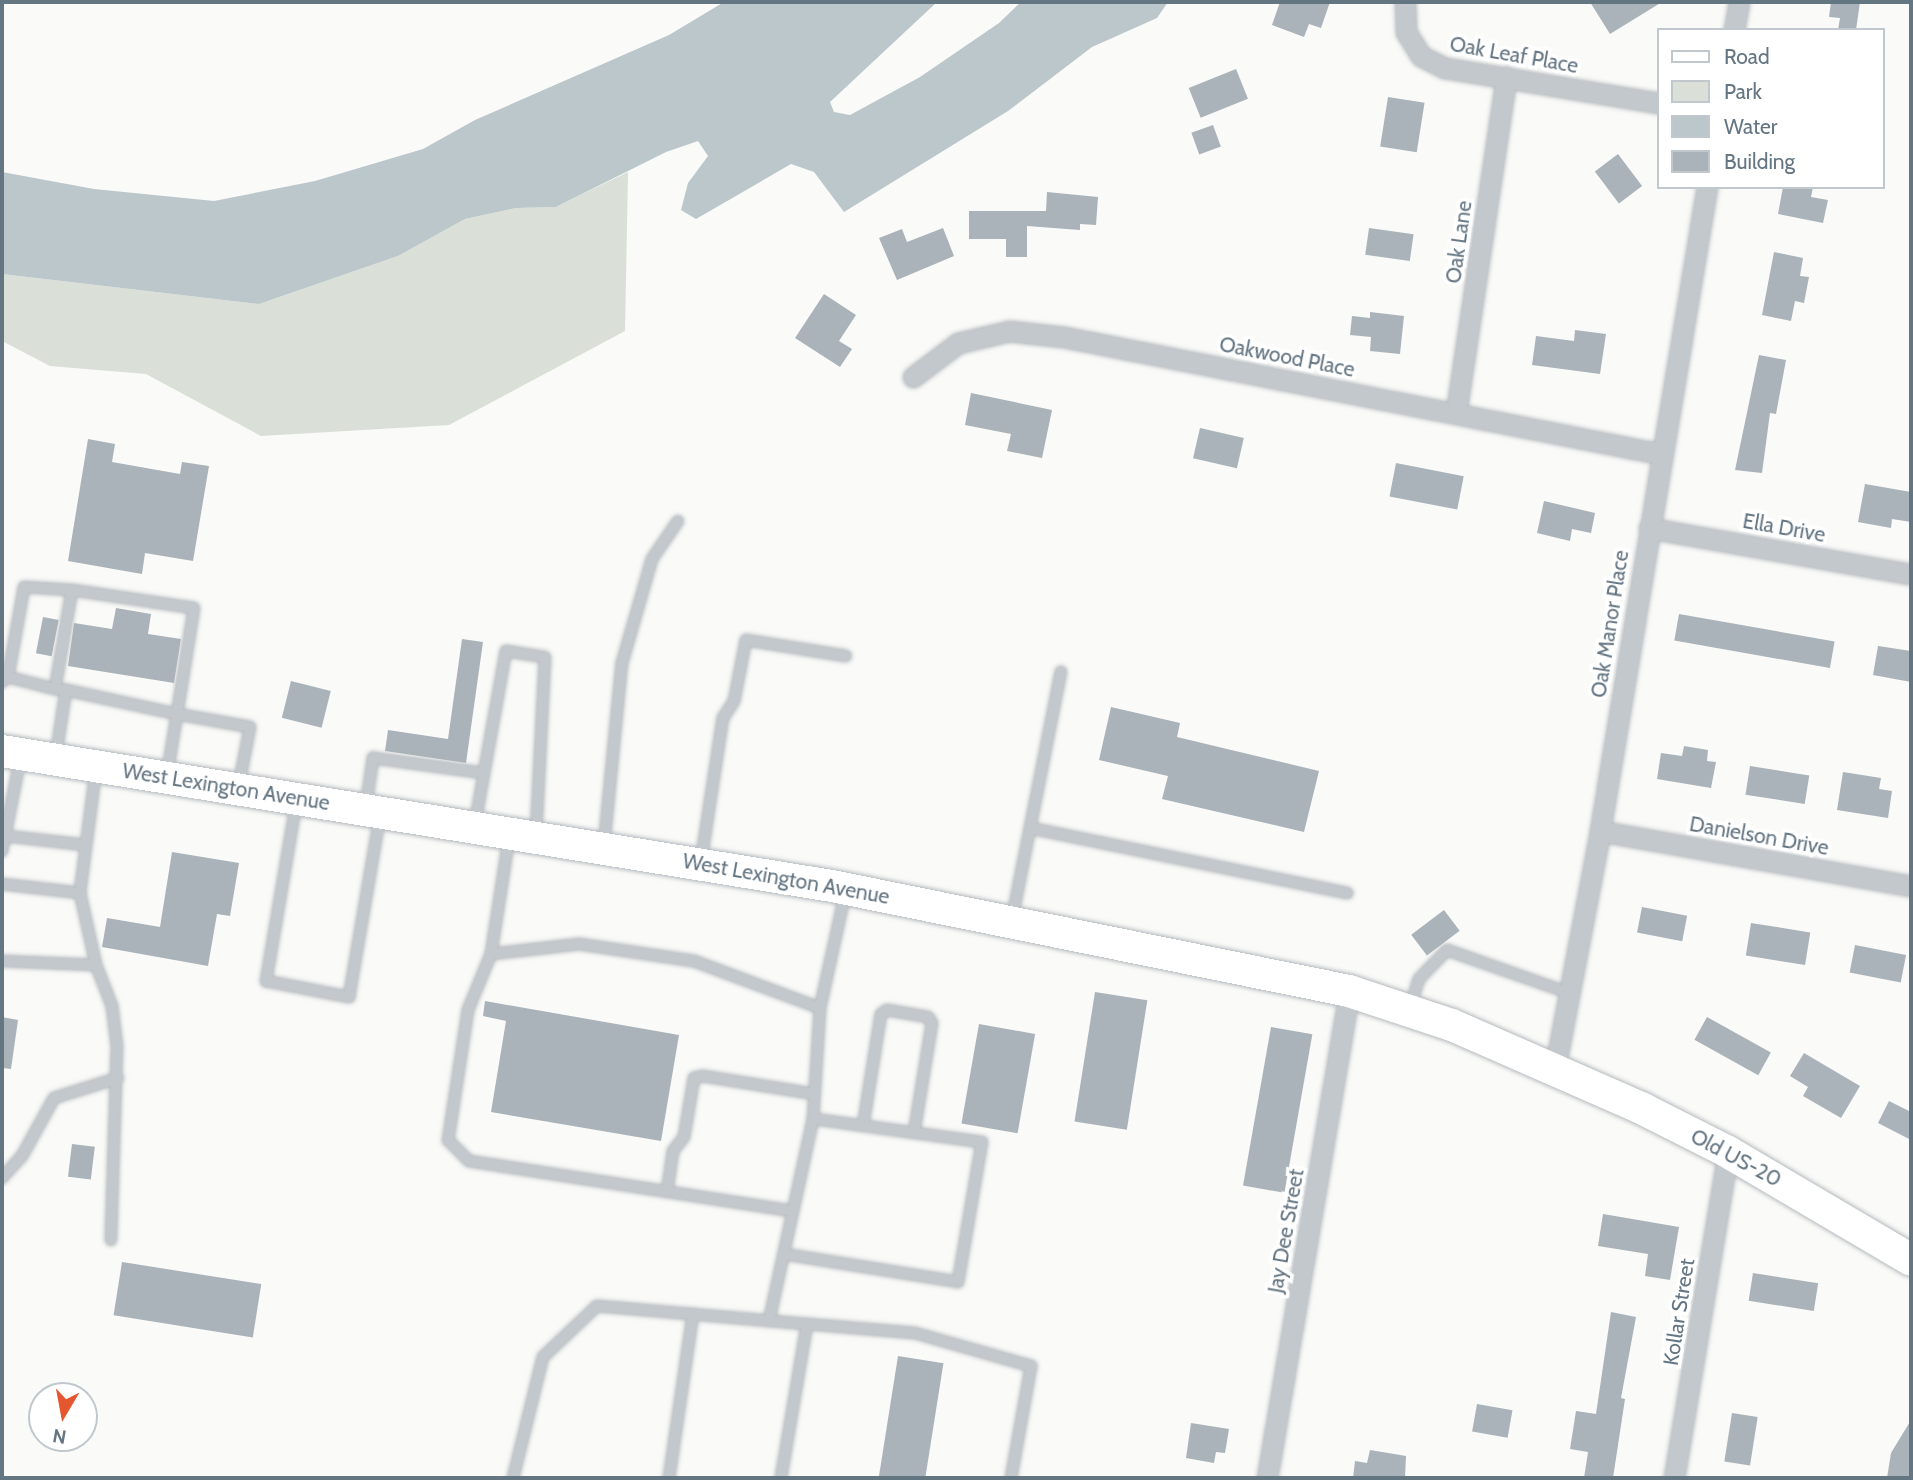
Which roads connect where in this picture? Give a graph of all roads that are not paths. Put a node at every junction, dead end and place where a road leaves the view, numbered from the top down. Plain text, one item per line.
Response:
1 (1405, 2) edge
2 (1739, 2) edge
3 (1734, 28) edge
4 (1506, 77) junction
5 (1658, 103) edge
6 (1707, 189) edge
7 (913, 377) dead end
8 (1456, 413) junction
9 (1661, 454) junction
10 (678, 520) dead end
11 (1649, 528) junction
12 (1911, 573) edge
13 (72, 590) junction
14 (846, 656) dead end
15 (1061, 672) dead end
16 (5, 680) edge
17 (55, 688) junction
18 (66, 690) junction
19 (177, 714) junction
20 (11, 752) edge
21 (55, 759) junction
22 (96, 765) junction
23 (484, 773) junction
24 (167, 777) junction
25 (239, 789) junction
26 (297, 799) junction
27 (373, 811) junction
28 (474, 828) junction
29 (1030, 828) junction
30 (1600, 831) junction
31 (6, 836) junction
32 (523, 836) junction
33 (85, 845) junction
34 (603, 849) junction
35 (2, 851) edge
36 (700, 865) junction
37 (2, 884) edge
38 (1911, 886) edge
39 (846, 889) junction
40 (80, 893) junction
41 (1347, 893) dead end
42 (1012, 919) junction
43 (491, 954) junction
44 (2, 961) edge
45 (96, 965) junction
46 (1349, 991) junction
47 (1569, 993) junction
48 (820, 1007) junction
49 (1410, 1010) junction
50 (1555, 1068) junction
51 (118, 1078) junction
52 (814, 1094) junction
53 (813, 1119) junction
54 (863, 1126) junction
55 (914, 1133) junction
56 (1728, 1152) junction
57 (2, 1178) edge
58 (667, 1192) junction
59 (792, 1211) junction
60 (111, 1240) dead end
61 (784, 1254) junction
62 (1911, 1260) edge
63 (693, 1314) junction
64 (769, 1321) junction
65 (807, 1324) junction
66 (513, 1478) edge
67 (669, 1478) edge
68 (780, 1478) edge
69 (1011, 1478) edge
70 (1267, 1478) edge
71 (1674, 1478) edge

1 - 4 street, Oak Leaf Place
2 - 3 street
4 - 5 street, Oak Leaf Place
4 - 8 street, Oak Lane
6 - 9 street, Oak Manor Place
7 - 8 street, Oakwood Place
8 - 9 street, Oakwood Place
9 - 11 street, Oak Manor Place
10 - 34 lane
11 - 12 street, Ella Drive
11 - 30 street, Oak Manor Place
13 - 16 lane
13 - 17 lane
13 - 19 lane
14 - 36 lane
15 - 29 lane
16 - 17 lane
17 - 18 lane
18 - 19 lane
18 - 21 lane
19 - 24 lane
19 - 25 lane
20 - 21 main road, West Lexington Avenue
20 - 31 lane
21 - 22 main road, West Lexington Avenue
22 - 24 main road, West Lexington Avenue
22 - 33 lane
23 - 27 lane
23 - 28 lane
23 - 32 lane
24 - 25 main road, West Lexington Avenue
25 - 26 main road, West Lexington Avenue
26 - 27 main road, West Lexington Avenue
26 - 27 lane
27 - 28 main road, West Lexington Avenue
28 - 32 main road, West Lexington Avenue
29 - 41 lane
29 - 42 lane
30 - 38 street, Danielson Drive
30 - 47 street, Oak Manor Place
31 - 33 lane
31 - 35 lane
32 - 34 main road, West Lexington Avenue
32 - 43 lane
33 - 40 lane
34 - 36 main road, West Lexington Avenue
36 - 39 main road, West Lexington Avenue
37 - 40 lane
39 - 42 main road, West Lexington Avenue
39 - 48 lane
40 - 45 lane
42 - 46 main road, West Lexington Avenue
43 - 48 lane
43 - 58 lane
44 - 45 lane
45 - 51 lane
46 - 49 main road, West Lexington Avenue
46 - 70 street, Jay Dee Street
47 - 49 lane
47 - 50 street, Oak Manor Place
48 - 52 lane
49 - 50 main road, West Lexington Avenue
50 - 56 main road, Old US-20
51 - 57 lane
51 - 60 lane
52 - 53 lane
52 - 58 lane
53 - 54 lane
53 - 59 lane
54 - 55 lane
54 - 55 lane
55 - 61 lane
56 - 62 main road, Old US-20
56 - 71 street, Kollar Street
58 - 59 lane
59 - 61 lane
61 - 64 lane
63 - 64 lane
63 - 66 lane
63 - 67 lane
64 - 65 lane
65 - 68 lane
65 - 69 lane

